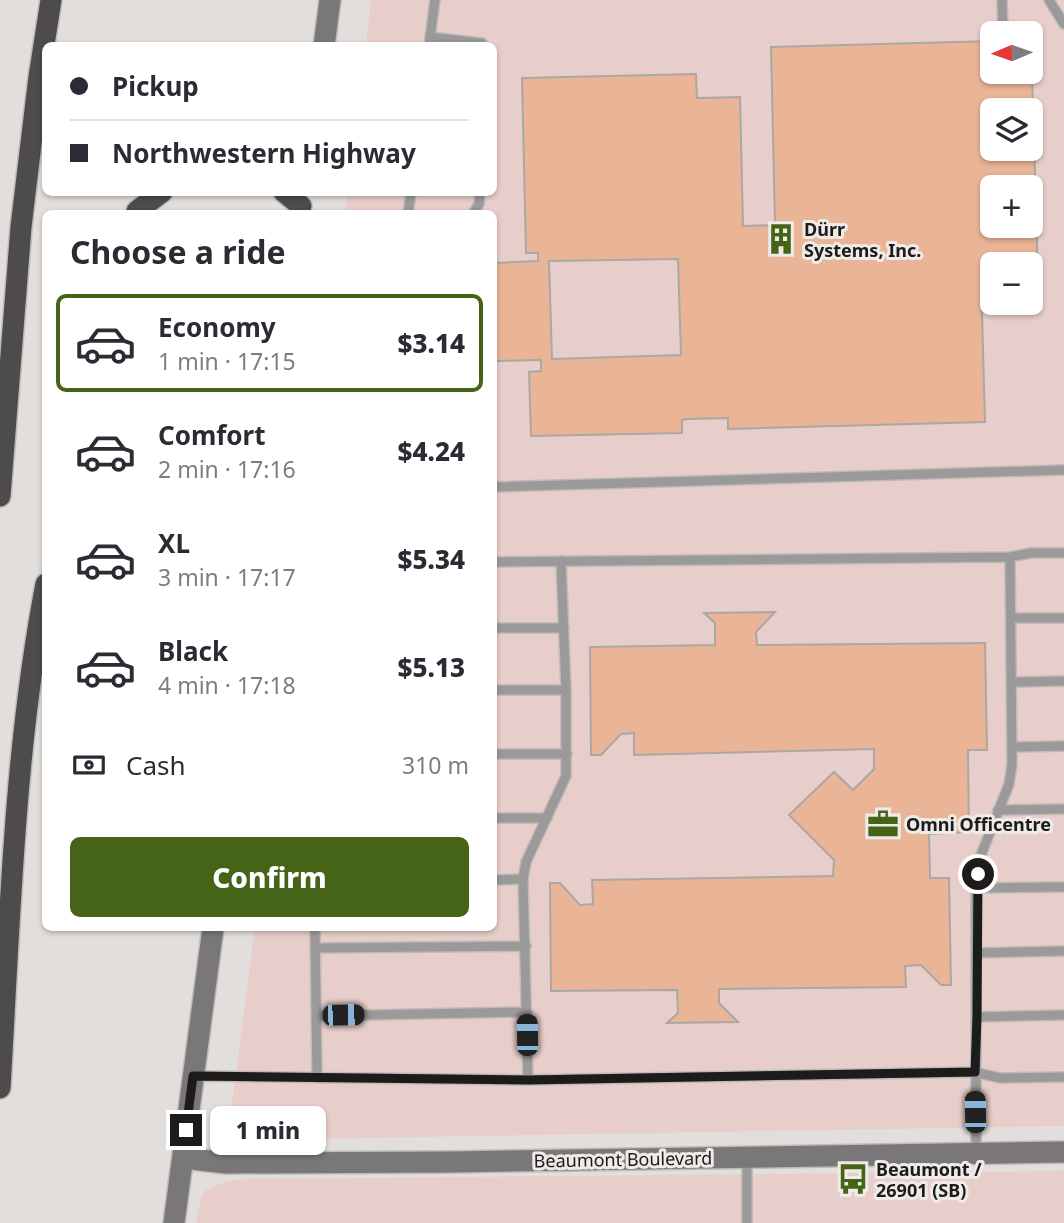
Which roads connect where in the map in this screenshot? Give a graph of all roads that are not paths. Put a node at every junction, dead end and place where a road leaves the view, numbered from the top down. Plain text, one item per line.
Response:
1 (51, 0) edge
2 (330, 0) edge
3 (435, 0) edge
4 (1002, 0) edge
5 (1049, 0) edge
6 (1003, 21) edge
7 (1064, 24) edge
8 (429, 41) edge
9 (44, 42) edge
10 (325, 42) edge
11 (42, 58) edge
12 (150, 196) edge
13 (157, 196) edge
14 (138, 210) edge
15 (139, 210) edge
16 (1064, 470) edge
17 (497, 487) edge
18 (0, 496) edge
19 (1064, 553) edge
20 (1010, 556) junction
21 (561, 561) junction
22 (497, 562) edge
23 (42, 604) edge
24 (1012, 618) junction
25 (1064, 618) edge
26 (497, 628) edge
27 (564, 628) junction
28 (1064, 681) edge
29 (1013, 682) junction
30 (497, 690) edge
31 (566, 690) junction
32 (1064, 746) edge
33 (1014, 747) junction
34 (497, 754) edge
35 (567, 754) junction
36 (1064, 809) edge
37 (998, 810) junction
38 (497, 818) edge
39 (547, 818) junction
40 (523, 879) junction
41 (497, 880) edge
42 (1064, 887) edge
43 (976, 888) junction
44 (213, 931) edge
45 (315, 931) edge
46 (526, 946) junction
47 (315, 948) junction
48 (1064, 951) edge
49 (977, 953) junction
50 (527, 1012) junction
51 (1064, 1015) edge
52 (316, 1016) junction
53 (977, 1017) junction
54 (975, 1072) junction
55 (193, 1076) junction
56 (1064, 1077) edge
57 (317, 1078) junction
58 (528, 1080) junction
59 (0, 1088) edge
60 (1064, 1152) edge
61 (976, 1155) junction
62 (747, 1157) junction
63 (183, 1158) junction
64 (174, 1223) edge
65 (747, 1223) edge

1 - 9 highway
2 - 10 street
3 - 8 lane
4 - 6 lane
5 - 7 lane
11 - 18 highway
12 - 14 highway
13 - 15 highway
16 - 17 lane
19 - 20 lane
20 - 21 lane
20 - 24 lane
21 - 22 lane
21 - 27 lane
23 - 59 highway
24 - 25 lane
24 - 29 lane
26 - 27 lane
27 - 31 lane
28 - 29 lane
29 - 33 lane
30 - 31 lane
31 - 35 lane
32 - 33 lane
33 - 37 lane
34 - 35 lane
35 - 39 lane
36 - 37 lane
37 - 43 lane
38 - 39 lane
39 - 40 lane
40 - 41 lane
40 - 46 lane
42 - 43 lane
43 - 49 lane
44 - 55 street
45 - 47 lane
46 - 47 lane
46 - 50 lane
47 - 52 lane
48 - 49 lane
49 - 53 lane
50 - 52 lane
50 - 58 lane
51 - 53 lane
52 - 57 lane
53 - 54 lane
54 - 56 lane
54 - 58 lane
54 - 61 lane
55 - 57 lane
55 - 63 street
57 - 58 lane
60 - 61 street, Beaumont Boulevard
61 - 62 street, Beaumont Boulevard
62 - 63 street, Beaumont Boulevard
62 - 65 lane
63 - 64 street

